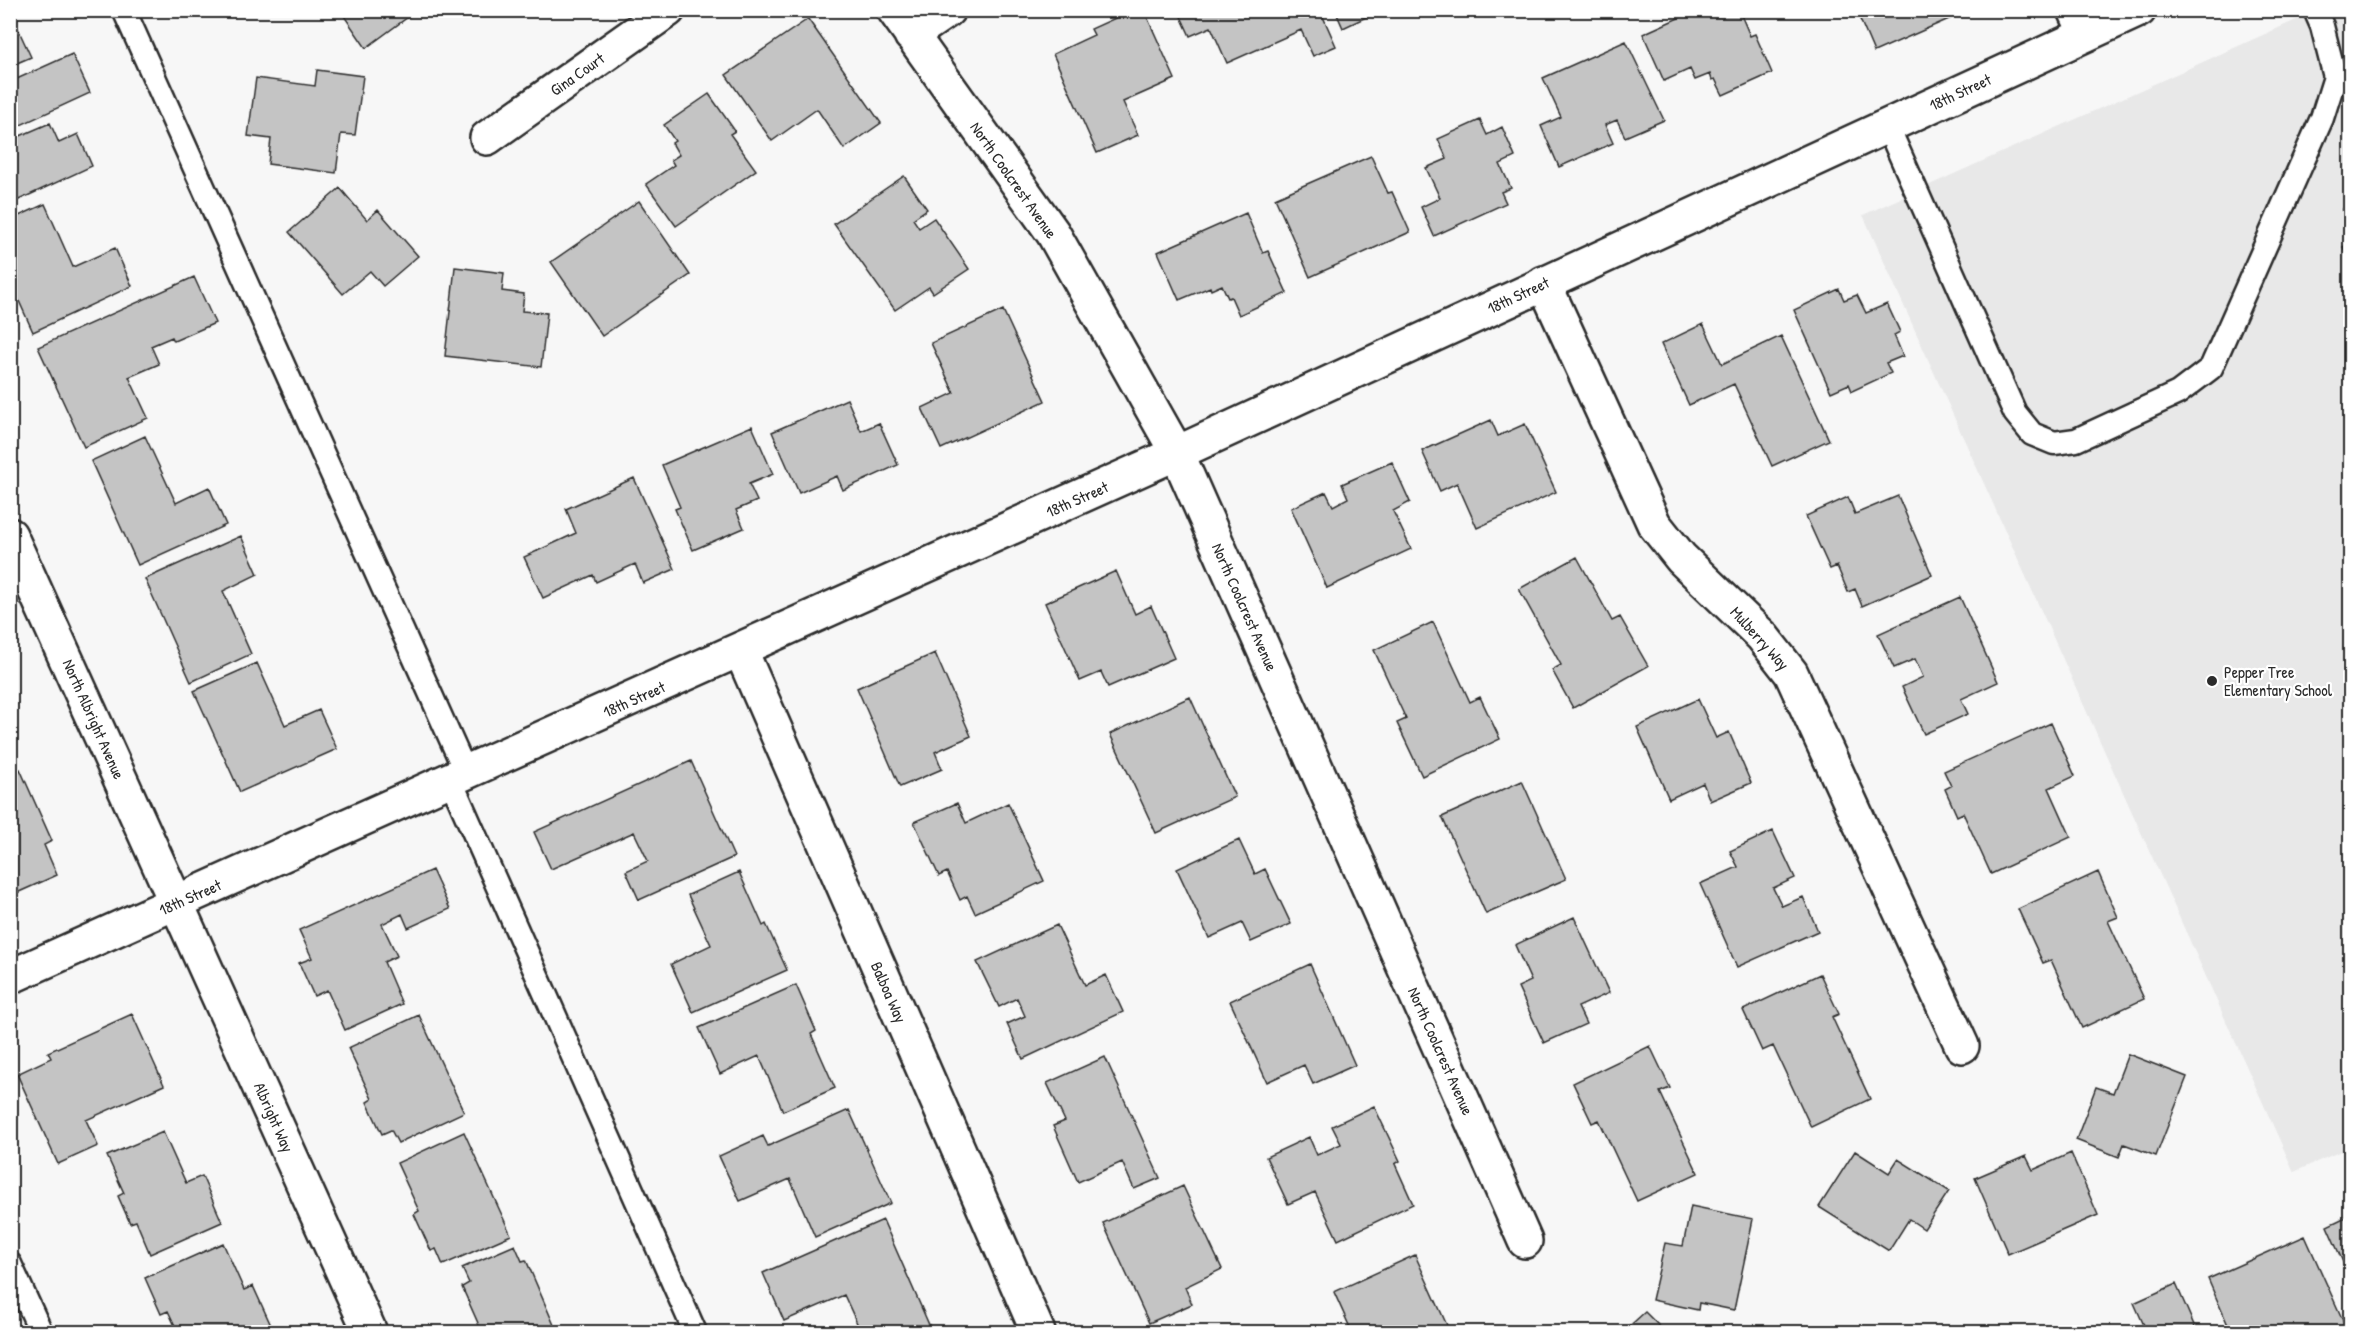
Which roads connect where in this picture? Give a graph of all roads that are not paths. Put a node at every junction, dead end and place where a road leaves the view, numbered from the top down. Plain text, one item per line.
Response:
1 (124, 10) edge
2 (668, 10) edge
3 (948, 10) edge
4 (2139, 10) edge
5 (2316, 10) edge
6 (2080, 22) edge
7 (903, 23) edge
8 (1887, 125) junction
9 (487, 138) dead end
10 (1544, 283) junction
11 (1177, 453) junction
12 (10, 535) edge
13 (741, 651) junction
14 (458, 777) junction
15 (177, 903) junction
16 (10, 977) edge
17 (1962, 1046) dead end
18 (1525, 1241) dead end
19 (10, 1264) edge
20 (41, 1332) edge
21 (370, 1332) edge
22 (695, 1332) edge
23 (1038, 1332) edge

1 - 14 lane
2 - 9 street, Gina Court
3 - 7 street
4 - 6 street, 18th Street
5 - 8 lane
6 - 8 street, 18th Street
7 - 11 street, North Coolcrest Avenue
8 - 10 street, 18th Street
10 - 11 street, 18th Street
10 - 17 street, Mulberry Way
11 - 13 street, 18th Street
11 - 18 street, North Coolcrest Avenue
12 - 15 street, North Albright Avenue
13 - 14 street, 18th Street
13 - 23 street, Balboa Way
14 - 15 street, 18th Street
14 - 22 lane
15 - 16 street, 18th Street
15 - 21 street, Albright Way
19 - 20 lane

